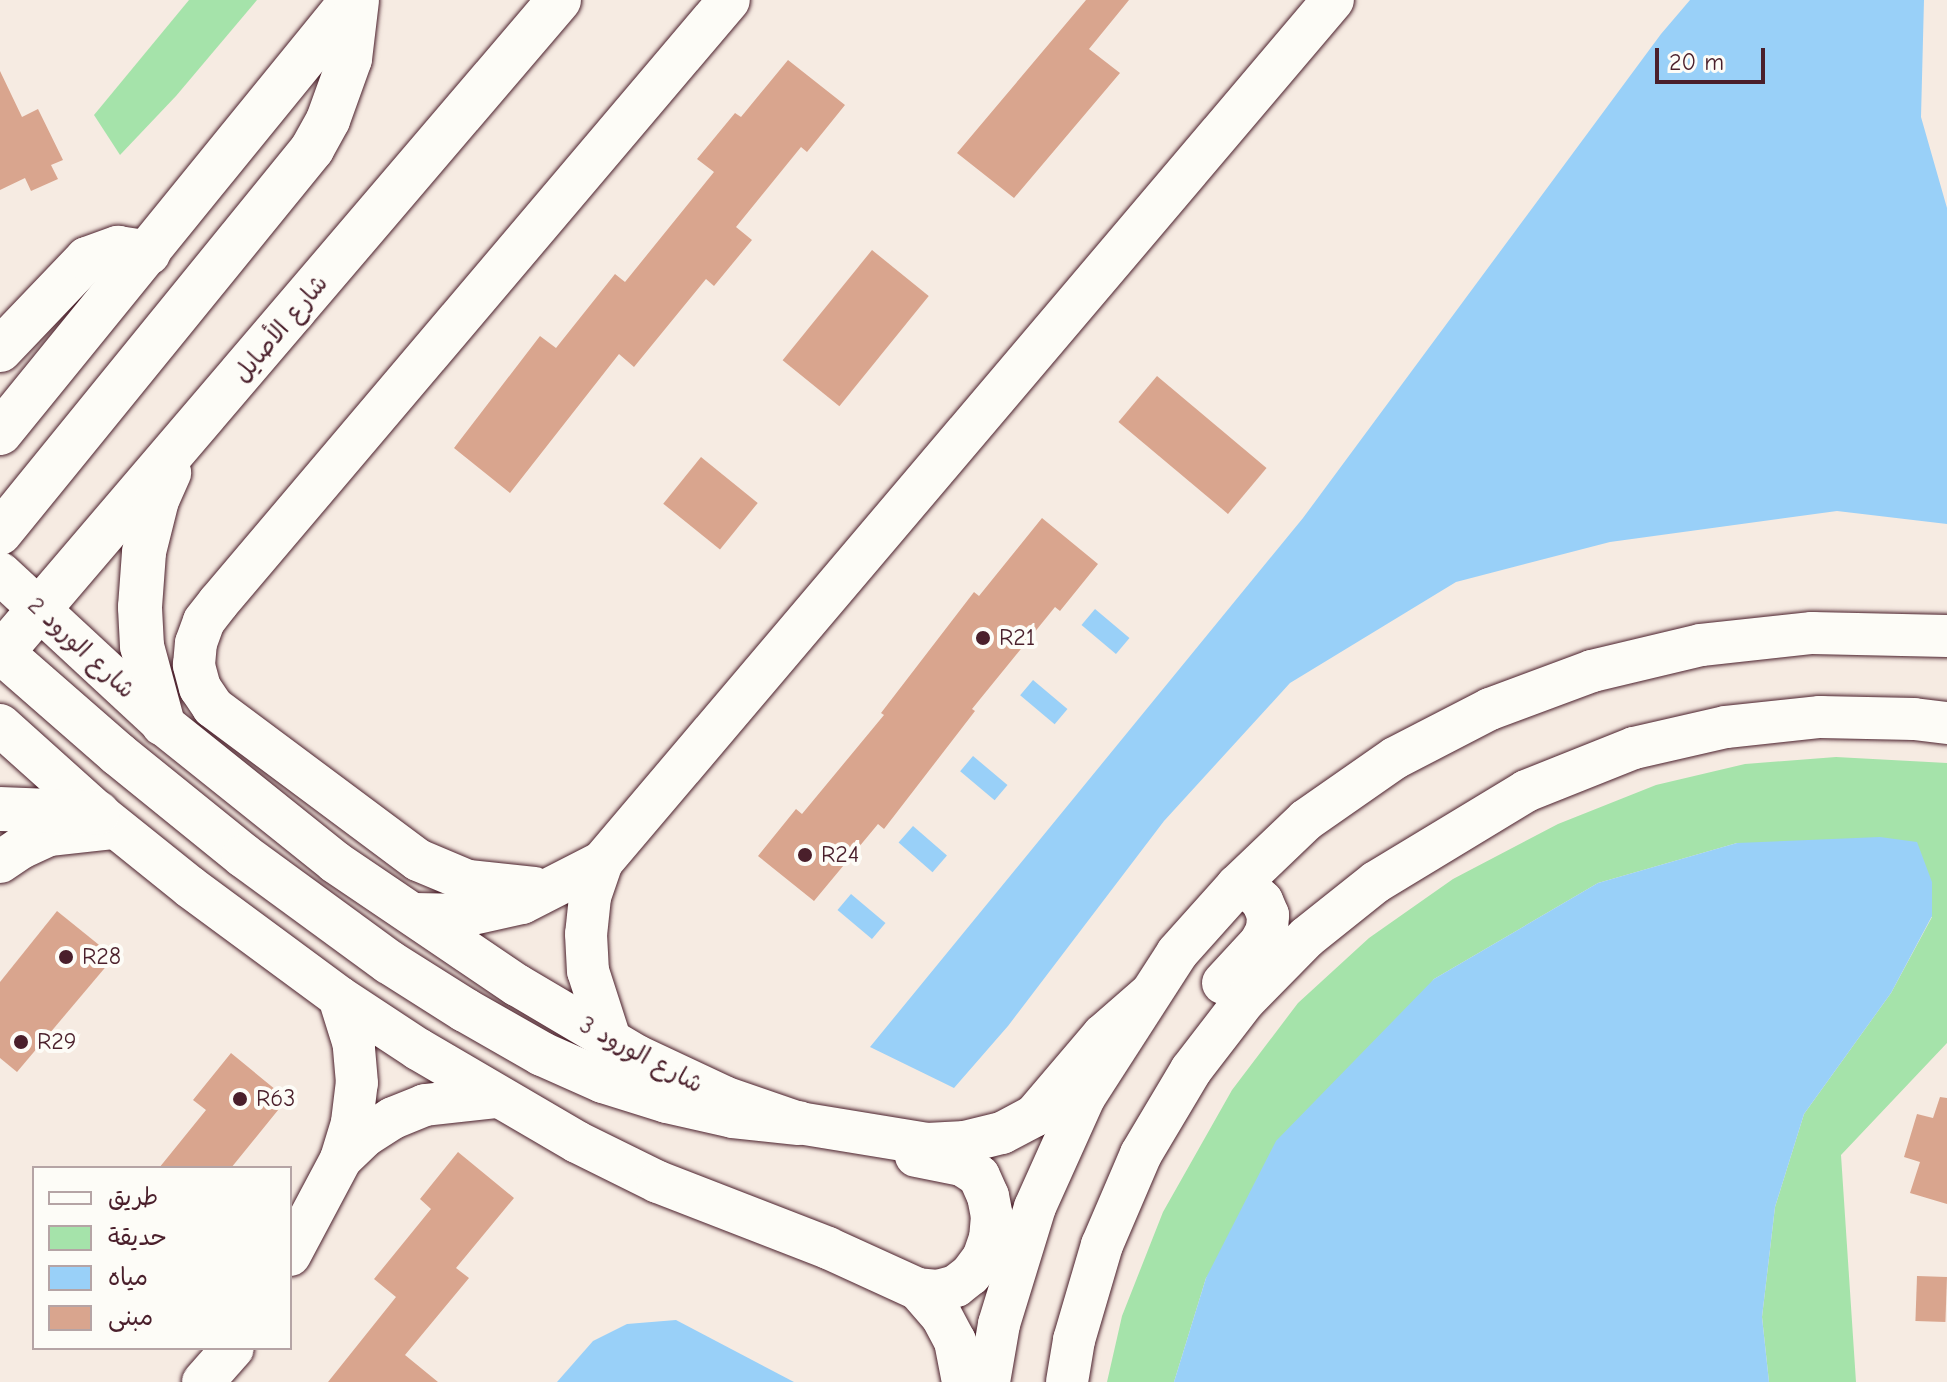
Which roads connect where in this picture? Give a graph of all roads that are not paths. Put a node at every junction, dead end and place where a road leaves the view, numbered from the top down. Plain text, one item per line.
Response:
1 (354, 0) edge
2 (559, 0) edge
3 (729, 0) edge
4 (1333, 0) edge
5 (149, 253) junction
6 (0, 350) edge
7 (0, 433) edge
8 (179, 449) junction
9 (0, 533) edge
10 (0, 573) edge
11 (21, 606) edge
12 (1947, 636) edge
13 (1, 653) edge
14 (1947, 723) edge
15 (163, 724) junction
16 (0, 725) edge
17 (0, 809) edge
18 (107, 820) junction
19 (0, 862) edge
20 (602, 862) junction
21 (563, 885) junction
22 (1237, 886) junction
23 (414, 914) junction
24 (1150, 994) junction
25 (339, 997) junction
26 (611, 1042) junction
27 (1191, 1070) junction
28 (498, 1097) junction
29 (799, 1123) junction
30 (341, 1159) junction
31 (292, 1251) edge
32 (902, 1283) junction
33 (231, 1350) edge
34 (203, 1382) edge
35 (938, 1382) edge
36 (963, 1382) edge
37 (989, 1382) edge
38 (1067, 1382) edge

1 - 5 main road
1 - 9 main road
2 - 8 main road, شارع الأصايل
3 - 21 street
4 - 20 street
5 - 6 main road
5 - 7 main road
8 - 11 main road, شارع الأصايل
8 - 15 main road
10 - 11 street, شارع الورود 2
11 - 13 main road, شارع الأصايل
11 - 15 street, شارع الورود 2
12 - 22 street
13 - 29 main road
14 - 27 street
15 - 23 street, شارع الورود 3
16 - 18 street
17 - 18 main road
18 - 19 street
18 - 25 street
20 - 21 street
20 - 26 street
21 - 23 street
22 - 24 street
22 - 27 street
23 - 26 street, شارع الورود 3
24 - 29 street, شارع الورود 3
24 - 37 street
25 - 28 street
25 - 30 street
26 - 29 street, شارع الورود 3
27 - 38 street
28 - 30 street
28 - 32 street
29 - 32 street
30 - 31 street
32 - 35 street
32 - 36 street
33 - 34 street

